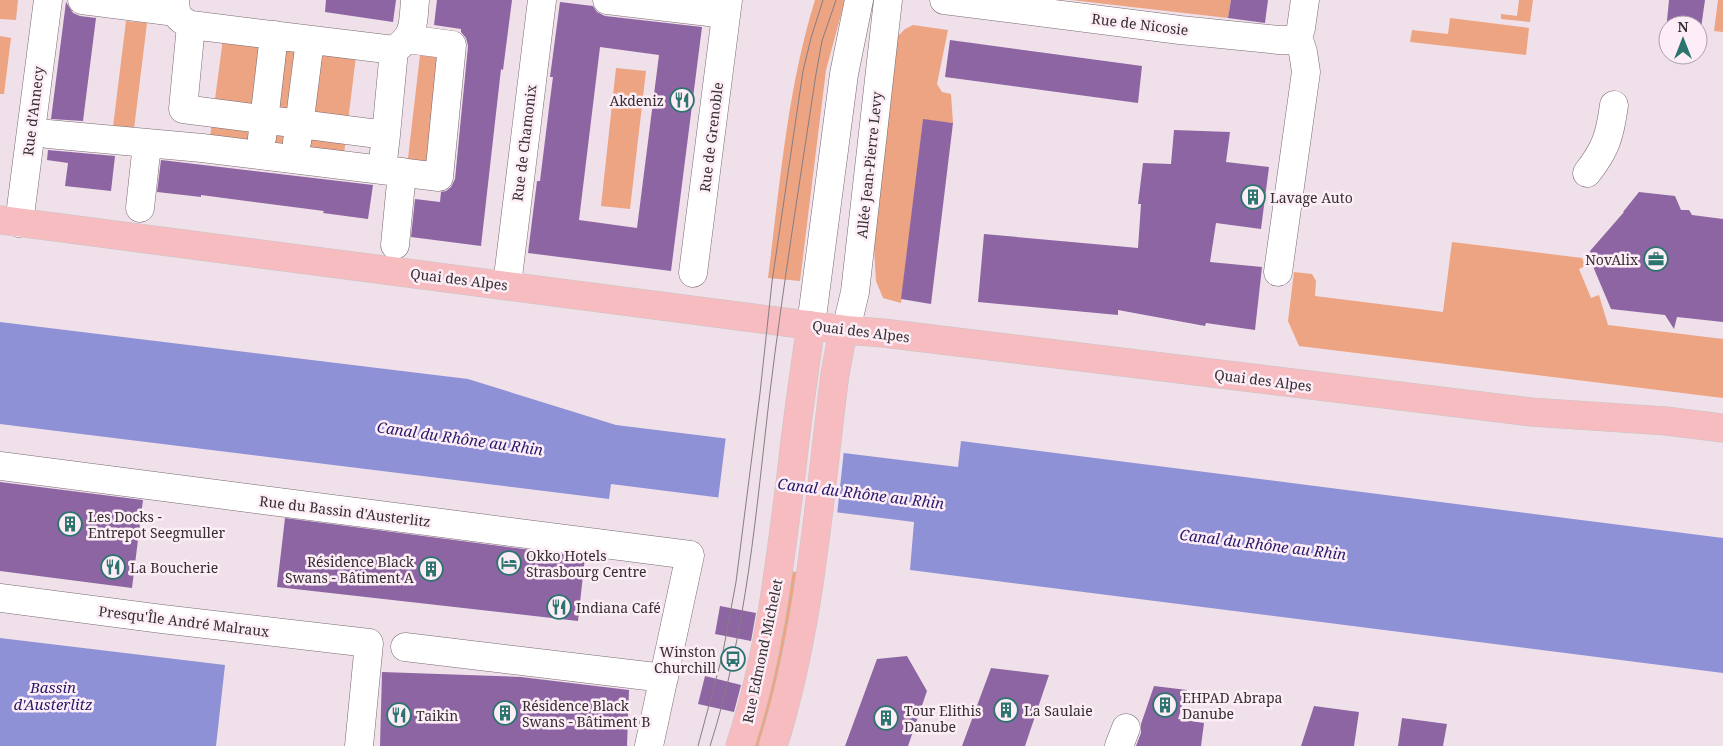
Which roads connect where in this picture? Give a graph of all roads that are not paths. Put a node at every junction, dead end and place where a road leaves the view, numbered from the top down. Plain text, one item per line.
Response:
1 (48, 0) edge
2 (82, 0) edge
3 (415, 0) edge
4 (542, 0) edge
5 (607, 0) edge
6 (859, 0) edge
7 (888, 0) edge
8 (944, 0) edge
9 (1305, 0) edge
10 (1037, 6) edge
11 (727, 7) edge
12 (181, 12) edge
13 (274, 35) junction
14 (1298, 37) junction
15 (310, 40) junction
16 (400, 45) junction
17 (1614, 105) dead end
18 (264, 119) junction
19 (300, 124) junction
20 (48, 134) dead end
21 (386, 135) junction
22 (146, 144) junction
23 (260, 154) junction
24 (295, 159) junction
25 (392, 171) junction
26 (1587, 173) dead end
27 (140, 208) dead end
28 (10, 221) edge
29 (395, 245) dead end
30 (1278, 272) dead end
31 (693, 274) dead end
32 (507, 285) junction
33 (811, 325) junction
34 (846, 330) junction
35 (1723, 428) edge
36 (0, 466) edge
37 (0, 598) edge
38 (405, 647) dead end
39 (664, 678) junction
40 (651, 735) edge
41 (359, 746) edge
42 (740, 746) edge
43 (773, 746) edge

1 - 28 street, Rue d'Annecy
2 - 12 street
3 - 16 street
4 - 32 street, Rue de Chamonix
5 - 11 street
6 - 33 street
7 - 34 street, Allée Jean-Pierre Levy
8 - 10 street, Rue de Nicosie
9 - 14 street
10 - 14 street, Rue de Nicosie
11 - 31 street, Rue de Grenoble
12 - 13 street
12 - 18 street
13 - 15 street
13 - 18 street
14 - 30 street
15 - 16 street
15 - 19 street
16 - 21 street
16 - 25 street
17 - 26 street
18 - 19 street
18 - 23 street
19 - 21 street
19 - 24 street
20 - 22 street
21 - 25 street
22 - 23 street
22 - 27 street
23 - 24 street
24 - 25 street
25 - 29 street
28 - 32 main road, Quai des Alpes
32 - 33 main road, Quai des Alpes
33 - 34 main road, Quai des Alpes
33 - 42 main road, Rue Edmond Michelet
34 - 35 main road, Quai des Alpes
34 - 43 main road
36 - 39 street, Rue du Bassin d'Austerlitz
37 - 41 street, Presqu'Île André Malraux
38 - 39 street
39 - 40 street

